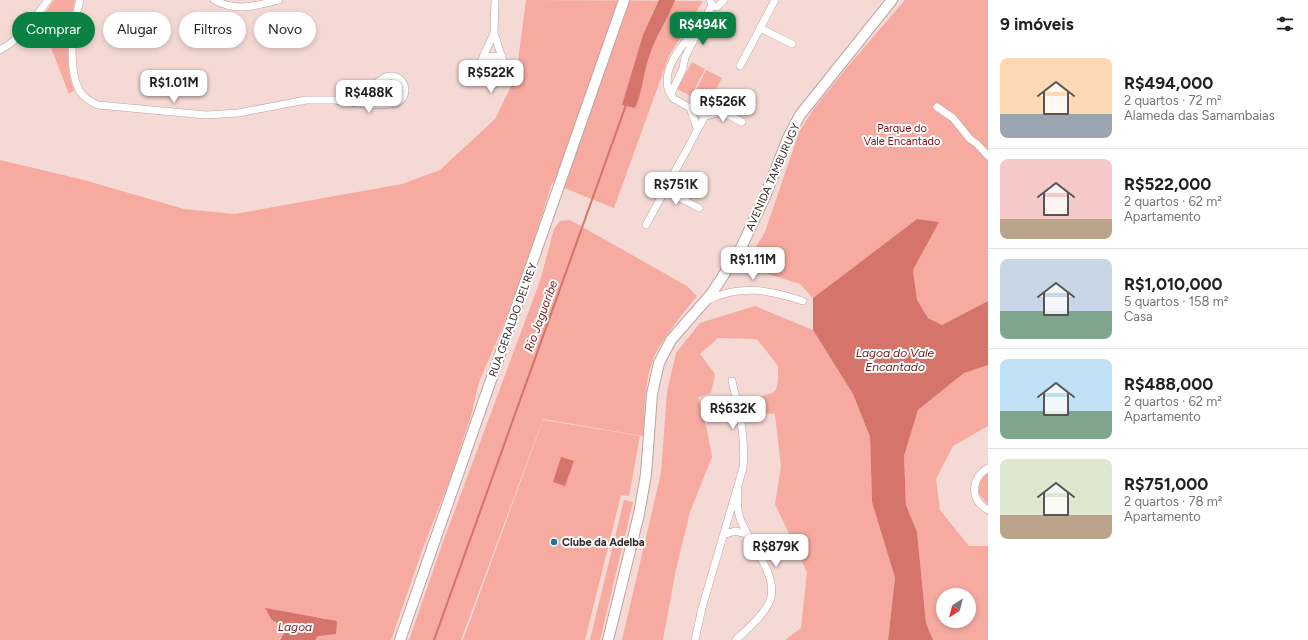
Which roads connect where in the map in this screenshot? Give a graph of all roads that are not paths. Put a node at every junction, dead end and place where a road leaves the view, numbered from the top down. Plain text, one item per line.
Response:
1 (48, 0) edge
2 (80, 0) edge
3 (214, 0) edge
4 (279, 0) edge
5 (495, 0) edge
6 (624, 0) edge
7 (724, 0) edge
8 (776, 0) edge
9 (892, 0) edge
10 (711, 3) edge
11 (701, 24) junction
12 (760, 28) junction
13 (494, 33) junction
14 (792, 44) dead end
15 (0, 50) edge
16 (502, 56) junction
17 (675, 56) junction
18 (483, 57) junction
19 (684, 61) junction
20 (740, 66) dead end
21 (382, 79) junction
22 (671, 94) junction
23 (347, 102) junction
24 (391, 104) junction
25 (937, 107) dead end
26 (690, 108) junction
27 (704, 116) junction
28 (742, 122) dead end
29 (697, 128) junction
30 (988, 156) edge
31 (666, 187) junction
32 (699, 208) dead end
33 (646, 225) dead end
34 (803, 301) dead end
35 (704, 302) junction
36 (732, 381) dead end
37 (988, 468) edge
38 (740, 481) junction
39 (988, 510) edge
40 (747, 534) junction
41 (723, 536) junction
42 (400, 640) edge
43 (608, 640) edge
44 (695, 640) edge
45 (736, 640) edge

1 - 15 street
2 - 23 street
3 - 4 street
5 - 13 street
6 - 42 main road, RUA GERALDO DEL'REY
7 - 10 street
8 - 12 street
9 - 35 main road, AVENIDA TAMBURUGY
10 - 11 street
11 - 17 street
11 - 19 street
12 - 14 street
12 - 20 street
13 - 16 street
13 - 18 street
16 - 18 street
16 - 18 street
17 - 19 street
17 - 22 street
19 - 22 street
21 - 23 street
21 - 24 street
21 - 24 street
22 - 26 street
23 - 24 street
25 - 30 street
26 - 27 street
26 - 29 street
27 - 28 street
27 - 29 street
29 - 31 street
31 - 32 street
31 - 33 street
34 - 35 street
35 - 43 main road, AVENIDA TAMBURUGY
36 - 38 street
37 - 39 street
38 - 40 street
38 - 41 street
40 - 41 street
40 - 45 street
41 - 44 street

